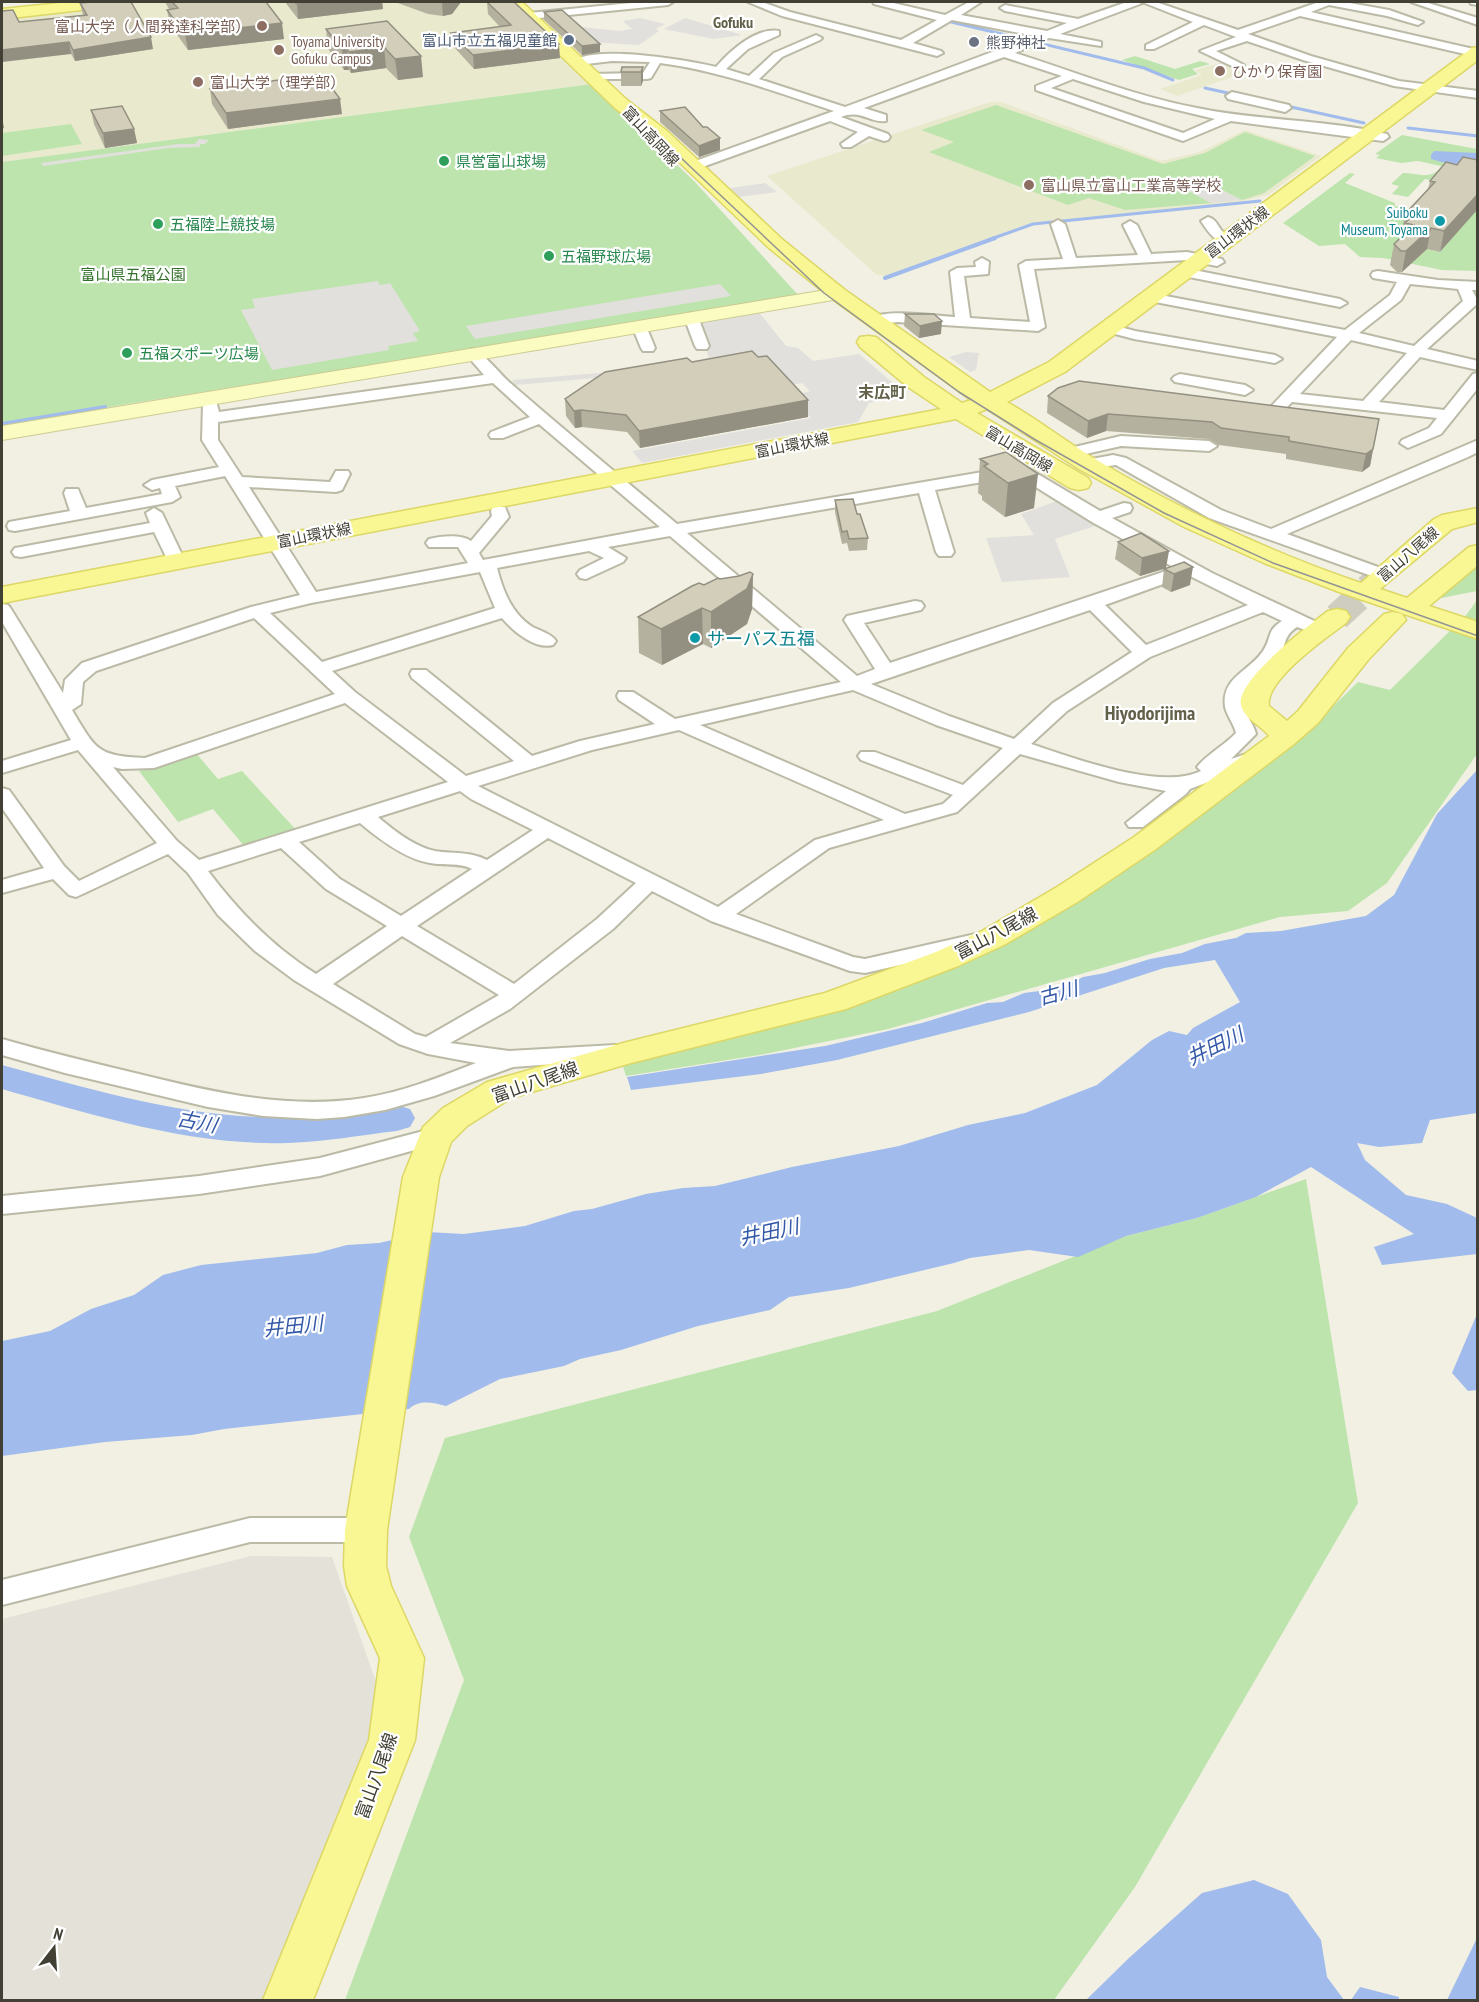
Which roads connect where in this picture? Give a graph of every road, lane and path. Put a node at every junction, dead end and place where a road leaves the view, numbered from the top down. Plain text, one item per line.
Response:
1 (108, 2) edge
2 (513, 2) edge
3 (668, 2) edge
4 (753, 2) edge
5 (878, 2) edge
6 (976, 2) edge
7 (1029, 2) edge
8 (1136, 2) edge
9 (1147, 2) edge
10 (1329, 2) edge
11 (1416, 2) edge
12 (1005, 8) dead end
13 (1299, 12) junction
14 (2, 14) edge
15 (1098, 14) junction
16 (529, 16) junction
17 (949, 18) junction
18 (1078, 22) junction
19 (1202, 22) junction
20 (1418, 22) dead end
21 (1478, 22) edge
22 (775, 33) dead end
23 (1047, 35) junction
24 (1242, 35) junction
25 (816, 38) dead end
26 (758, 39) junction
27 (905, 43) junction
28 (1097, 44) dead end
29 (1150, 47) dead end
30 (795, 48) junction
31 (937, 53) dead end
32 (1004, 53) junction
33 (1477, 56) edge
34 (656, 61) junction
35 (578, 62) junction
36 (1238, 65) dead end
37 (719, 70) junction
38 (1110, 72) dead end
39 (1074, 75) junction
40 (595, 78) junction
41 (1087, 79) junction
42 (750, 81) junction
43 (1154, 85) dead end
44 (1435, 90) junction
45 (1134, 94) junction
46 (1478, 95) edge
47 (621, 104) junction
48 (1096, 107) junction
49 (1286, 108) dead end
50 (849, 110) junction
51 (1200, 112) junction
52 (831, 117) junction
53 (1230, 117) junction
54 (882, 118) dead end
55 (1304, 125) junction
56 (868, 131) junction
57 (1278, 135) dead end
58 (1375, 136) junction
59 (884, 137) dead end
60 (847, 144) dead end
61 (694, 166) junction
62 (1208, 221) dead end
63 (1058, 224) dead end
64 (1130, 225) dead end
65 (1228, 239) junction
66 (1146, 258) junction
67 (982, 262) dead end
68 (1071, 263) junction
69 (1201, 267) junction
70 (1378, 275) dead end
71 (1406, 279) junction
72 (1470, 286) edge
73 (838, 294) junction
74 (813, 297) junction
75 (1158, 299) junction
76 (1340, 303) dead end
77 (691, 317) junction
78 (873, 321) junction
79 (963, 322) junction
80 (639, 326) junction
81 (1117, 330) junction
82 (1347, 335) junction
83 (1197, 345) junction
84 (702, 346) dead end
85 (648, 348) dead end
86 (1417, 351) junction
87 (472, 353) junction
88 (1275, 359) dead end
89 (1478, 366) edge
90 (496, 378) junction
91 (1478, 378) edge
92 (435, 387) junction
93 (1245, 390) dead end
94 (1289, 398) junction
95 (454, 399) dead end
96 (997, 405) junction
97 (1367, 406) junction
98 (211, 408) junction
99 (1271, 415) edge
100 (1448, 415) junction
101 (966, 416) junction
102 (541, 418) junction
103 (2, 433) edge
104 (497, 435) dead end
105 (1408, 443) dead end
106 (1209, 446) dead end
107 (1478, 446) edge
108 (1068, 453) junction
109 (1087, 464) junction
110 (342, 474) dead end
111 (234, 476) junction
112 (617, 483) junction
113 (925, 486) junction
114 (72, 493) dead end
115 (148, 493) junction
116 (1124, 508) junction
117 (499, 511) junction
118 (80, 514) junction
119 (1478, 515) edge
120 (1098, 518) junction
121 (15, 526) dead end
122 (160, 526) junction
123 (673, 530) junction
124 (1274, 534) junction
125 (435, 543) dead end
126 (591, 546) junction
127 (279, 547) junction
128 (471, 551) junction
129 (21, 552) dead end
130 (945, 552) dead end
131 (1478, 552) edge
132 (176, 561) junction
133 (483, 566) junction
134 (1188, 569) junction
135 (586, 574) dead end
136 (1379, 579) joint
137 (2, 595) edge
138 (311, 598) junction
139 (1093, 603) junction
140 (915, 606) dead end
141 (1261, 606) junction
142 (2, 607) edge
143 (256, 611) junction
144 (505, 611) junction
145 (1407, 616) junction
146 (1317, 622) junction
147 (1478, 631) edge
148 (9, 634) edge
149 (547, 641) dead end
150 (1478, 648) edge
151 (1143, 653) junction
152 (319, 669) junction
153 (886, 671) junction
154 (419, 674) dead end
155 (855, 684) junction
156 (348, 696) junction
157 (626, 696) dead end
158 (60, 708) junction
159 (677, 725) junction
160 (1274, 746) junction
161 (1015, 747) junction
162 (88, 748) junction
163 (868, 756) dead end
164 (528, 763) junction
165 (2, 767) edge
166 (1187, 783) junction
167 (460, 784) junction
168 (966, 793) junction
169 (2, 794) edge
170 (363, 815) junction
171 (903, 821) junction
172 (11, 823) edge
173 (1136, 823) dead end
174 (546, 831) junction
175 (284, 838) junction
176 (170, 845) junction
177 (195, 868) junction
178 (488, 869) junction
179 (57, 871) junction
180 (651, 881) junction
181 (2, 887) edge
182 (719, 916) junction
183 (402, 926) junction
184 (993, 938) junction
185 (317, 984) junction
186 (514, 994) junction
187 (428, 1046) junction
188 (2, 1047) edge
189 (627, 1053) junction
190 (509, 1059) junction
191 (435, 1136) junction
192 (2, 1205) edge
193 (366, 1530) junction
194 (2, 1593) edge
195 (288, 2001) edge

1 - 14 main road
2 - 16 main road
3 - 16 street
4 - 27 street
5 - 17 street
6 - 17 street
7 - 15 street
8 - 15 street
9 - 19 street
10 - 13 street
10 - 20 street
11 - 21 street
12 - 18 street
13 - 24 street
13 - 33 street
15 - 18 street
16 - 35 main road
17 - 23 street
17 - 27 street
18 - 23 street
19 - 24 street
19 - 29 street
22 - 26 street
23 - 28 street
23 - 32 street
24 - 36 street
24 - 44 street
25 - 30 street
26 - 30 street
26 - 37 street
27 - 31 street
30 - 42 street
32 - 39 street
32 - 50 street
33 - 44 main road, 富山環状線
34 - 35 street
34 - 37 street
34 - 40 street
35 - 40 main road
37 - 42 street
38 - 41 street
39 - 41 street
39 - 48 street
40 - 47 main road
41 - 45 street
42 - 50 street
43 - 45 street
44 - 46 street
44 - 58 main road, 富山環状線
45 - 48 street
45 - 51 street
47 - 61 main road, 富山高岡線
47 - 74 main road, 富山高岡線
48 - 53 street
49 - 51 street
50 - 52 street
50 - 54 street
51 - 53 street
52 - 56 street
52 - 61 street
53 - 55 street
55 - 57 street
55 - 58 street
56 - 59 street
56 - 60 street
58 - 65 main road, 富山環状線
58 - 69 main road, 富山環状線
61 - 73 main road, 富山高岡線
62 - 65 street
63 - 68 street
64 - 66 street
65 - 69 main road, 富山環状線
66 - 68 street
66 - 69 street
67 - 79 street
68 - 79 street
69 - 75 main road, 富山環状線
69 - 76 street
70 - 71 street
71 - 72 street
71 - 82 street
72 - 86 street
73 - 74 street
73 - 78 main road, 富山高岡線
74 - 77 street
74 - 101 main road, 富山高岡線
75 - 81 main road, 富山環状線
75 - 82 street
77 - 80 street
77 - 84 street
78 - 79 street
78 - 96 main road, 富山高岡線
80 - 85 street
80 - 87 street
81 - 83 street
81 - 96 main road, 富山環状線
82 - 86 street
82 - 94 street
83 - 88 street
83 - 93 street
86 - 89 street
86 - 97 street
87 - 90 street
87 - 98 street
90 - 92 street
90 - 102 street
91 - 100 street
92 - 95 street
92 - 98 street
94 - 97 street
94 - 99 street
96 - 101 main road, 富山環状線
96 - 108 main road, 富山高岡線
97 - 100 street
98 - 103 street
98 - 111 street
100 - 105 street
101 - 112 main road, 富山環状線
101 - 116 main road, 富山高岡線
102 - 104 street
102 - 112 street
106 - 108 street
107 - 124 street
108 - 109 main road, 富山高岡線
109 - 124 street
109 - 145 main road, 富山高岡線
110 - 111 street
111 - 115 street
111 - 127 street
112 - 117 main road, 富山環状線
112 - 123 street
112 - 127 main road, 富山環状線
113 - 120 street
113 - 123 street
113 - 130 street
114 - 118 street
115 - 118 street
115 - 122 street
116 - 120 street
116 - 145 main road, 富山高岡線
117 - 127 main road, 富山環状線
117 - 128 street
118 - 121 street
119 - 136 main road, 富山八尾線
120 - 134 street
122 - 129 street
122 - 132 street
123 - 126 street
123 - 155 street
124 - 136 street
125 - 128 street
126 - 133 street
126 - 135 street
127 - 132 main road, 富山環状線
127 - 138 street
127 - 142 main road, 富山環状線
128 - 133 street
131 - 145 main road, 富山八尾線
132 - 137 main road, 富山環状線
133 - 138 street
133 - 144 street
134 - 139 street
134 - 141 street
138 - 143 street
139 - 151 street
139 - 153 street
140 - 153 street
141 - 146 street
141 - 151 street
142 - 148 street
143 - 152 street
143 - 158 street
144 - 149 street
144 - 152 street
145 - 147 main road, 富山高岡線
145 - 150 main road, 富山高岡線
145 - 160 main road, 富山八尾線
146 - 160 main road
146 - 166 street
148 - 158 street
151 - 161 street
152 - 156 street
153 - 155 street
154 - 164 street
155 - 159 street
155 - 161 street
156 - 162 street
156 - 167 street
157 - 159 street
158 - 162 street
159 - 164 street
159 - 171 street
160 - 166 street
160 - 184 main road, 富山八尾線
161 - 166 street
161 - 168 street
162 - 165 street
162 - 176 street
163 - 168 street
164 - 167 street
166 - 173 street
167 - 170 street
167 - 174 street
168 - 171 street
169 - 172 street
170 - 175 street
170 - 178 street
171 - 182 street
172 - 179 street
174 - 178 street
174 - 180 street
175 - 177 street
175 - 183 street
176 - 177 street
176 - 179 street
177 - 185 street
178 - 183 street
179 - 181 street
180 - 182 street
180 - 186 street
182 - 184 street
183 - 185 street
183 - 186 street
184 - 189 main road, 富山八尾線
185 - 187 street
186 - 187 street
187 - 190 street
188 - 190 street
189 - 190 street
189 - 191 main road, 富山八尾線
191 - 192 street
191 - 193 main road, 富山八尾線
193 - 194 street
193 - 195 main road, 富山八尾線

